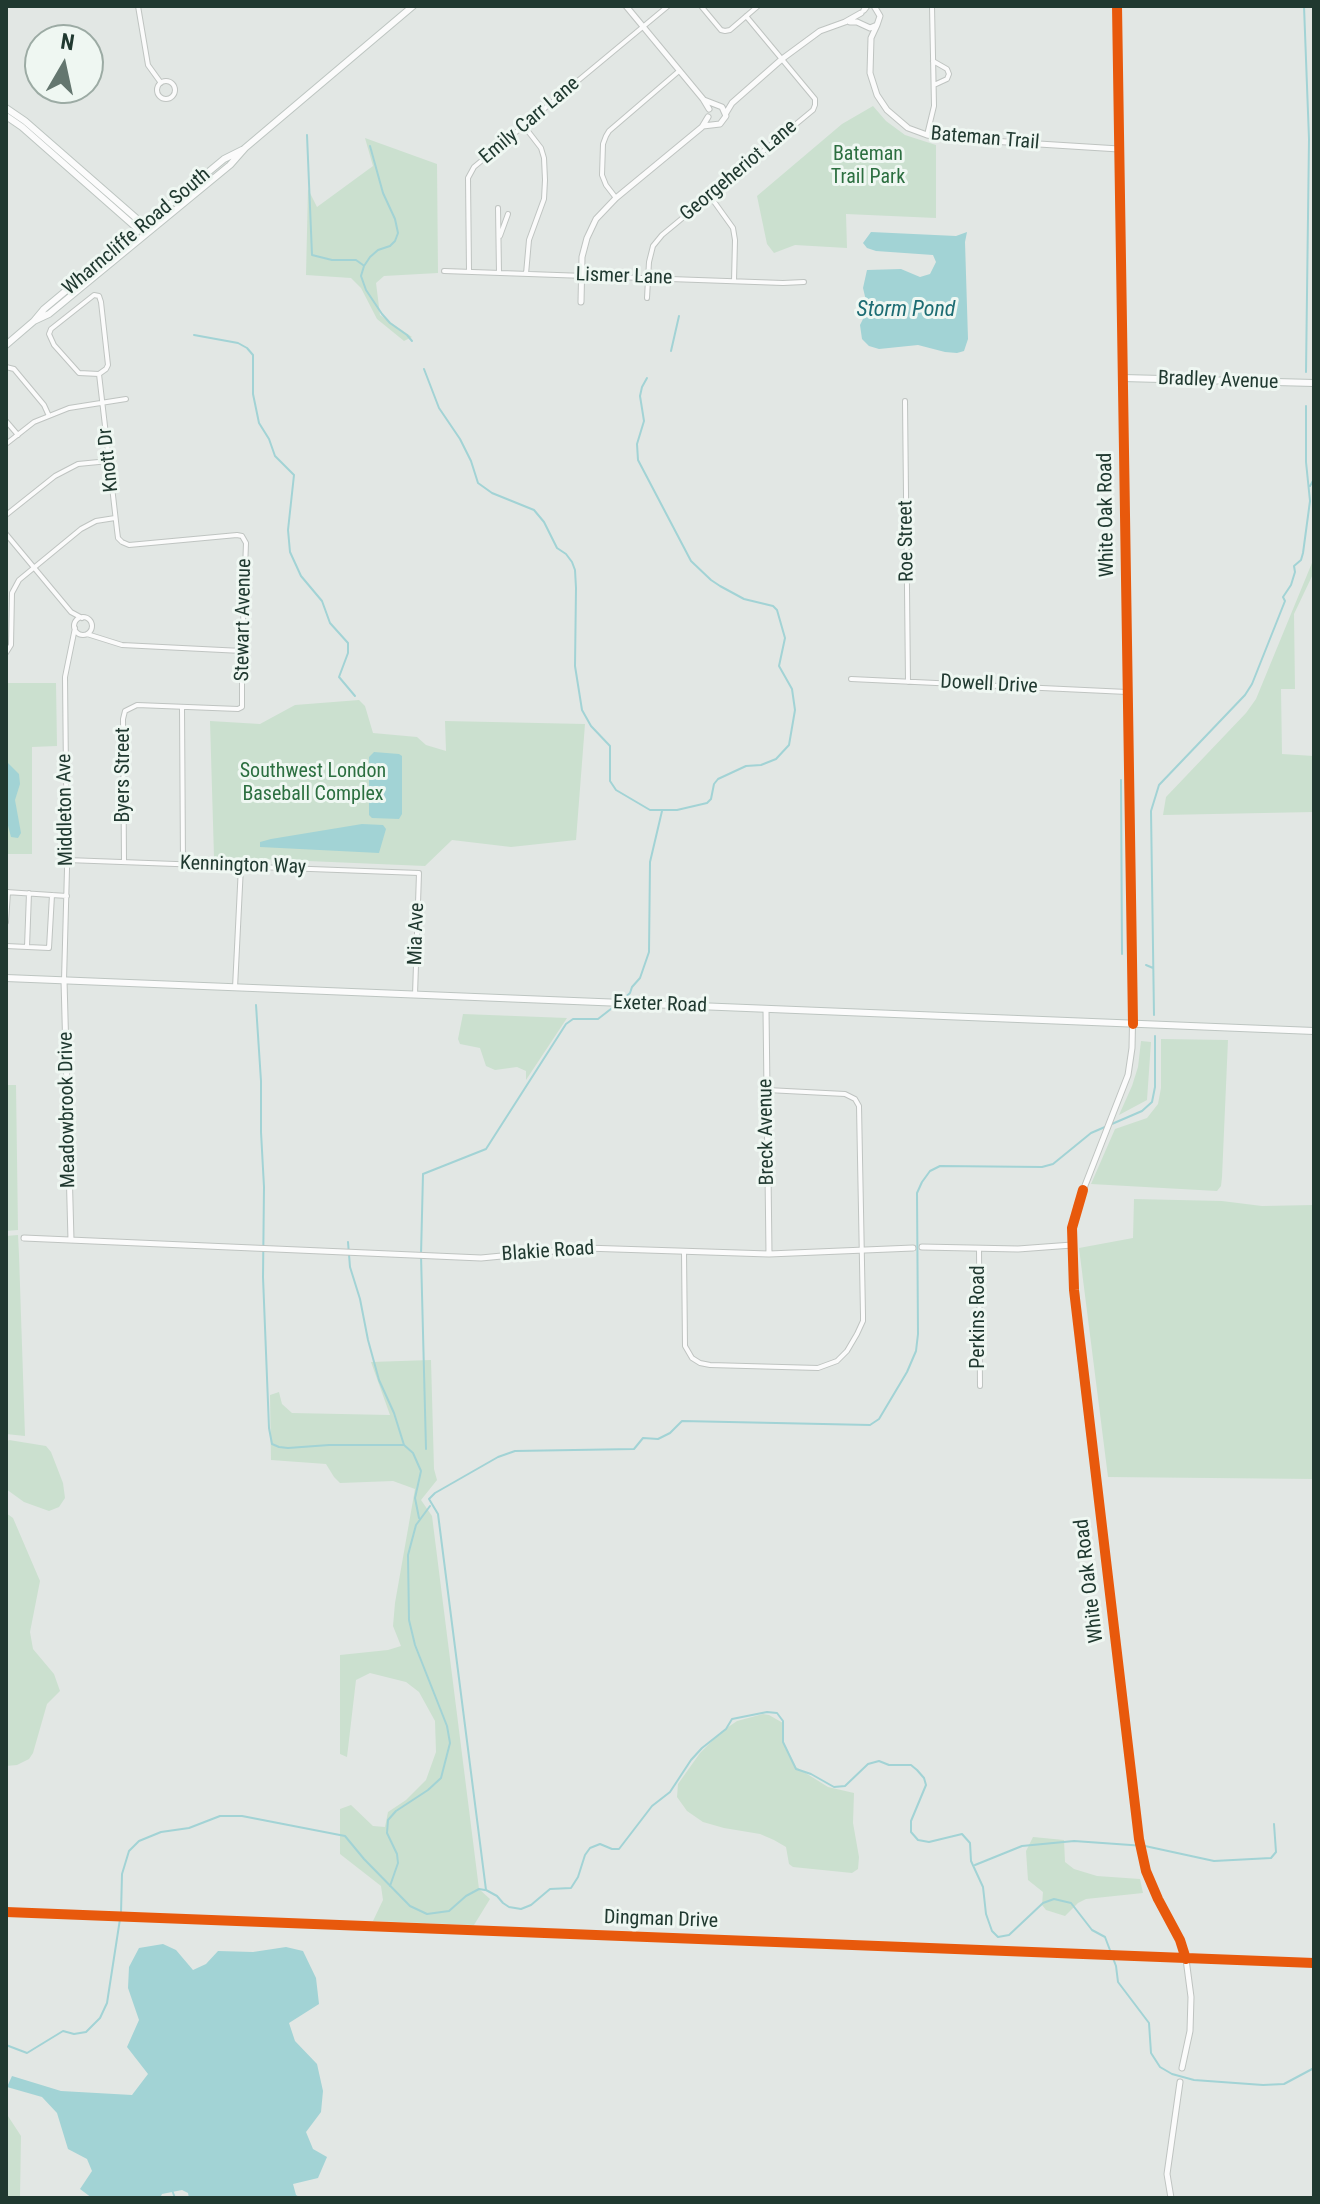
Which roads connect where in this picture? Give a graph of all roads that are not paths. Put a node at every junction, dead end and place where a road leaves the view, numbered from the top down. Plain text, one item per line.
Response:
1 (138, 6) edge
2 (413, 6) edge
3 (626, 6) edge
4 (668, 6) edge
5 (701, 6) edge
6 (758, 6) edge
7 (932, 6) edge
8 (1117, 6) edge
9 (876, 8) edge
10 (864, 10) edge
11 (746, 16) junction
12 (845, 22) junction
13 (864, 24) junction
14 (877, 25) junction
15 (643, 27) junction
16 (871, 38) junction
17 (782, 59) junction
18 (933, 60) junction
19 (679, 71) junction
20 (161, 83) junction
21 (934, 85) junction
22 (703, 99) junction
23 (6, 108) edge
24 (721, 108) junction
25 (709, 109) junction
26 (6, 116) edge
27 (708, 117) junction
28 (713, 124) junction
29 (524, 126) junction
30 (702, 127) junction
31 (927, 135) junction
32 (245, 148) junction
33 (1119, 149) junction
34 (710, 196) junction
35 (616, 198) junction
36 (498, 208) dead end
37 (508, 214) dead end
38 (142, 228) junction
39 (498, 242) junction
40 (444, 271) dead end
41 (469, 272) junction
42 (499, 273) junction
43 (526, 274) junction
44 (582, 276) junction
45 (648, 278) junction
46 (734, 281) junction
47 (804, 282) dead end
48 (647, 298) dead end
49 (581, 302) dead end
50 (34, 321) junction
51 (6, 345) edge
52 (6, 367) edge
53 (99, 374) junction
54 (1123, 378) junction
55 (1314, 383) edge
56 (126, 399) dead end
57 (905, 401) dead end
58 (103, 402) junction
59 (49, 416) junction
60 (6, 421) edge
61 (18, 435) junction
62 (6, 444) edge
63 (109, 461) junction
64 (6, 515) edge
65 (116, 518) junction
66 (6, 534) edge
67 (35, 568) junction
68 (71, 612) junction
69 (82, 618) junction
70 (75, 626) junction
71 (92, 626) junction
72 (85, 634) junction
73 (100, 637) junction
74 (73, 639) junction
75 (242, 651) junction
76 (6, 653) edge
77 (851, 679) dead end
78 (908, 682) junction
79 (1127, 692) junction
80 (182, 707) junction
81 (242, 707) joint
82 (67, 860) junction
83 (124, 862) junction
84 (183, 864) junction
85 (241, 866) junction
86 (419, 873) joint
87 (7, 892) edge
88 (29, 893) junction
89 (52, 895) junction
90 (67, 896) junction
91 (6, 922) edge
92 (6, 946) edge
93 (27, 947) junction
94 (6, 978) edge
95 (64, 980) junction
96 (235, 988) junction
97 (415, 995) junction
98 (766, 1010) junction
99 (1133, 1024) junction
100 (1314, 1031) edge
101 (767, 1090) junction
102 (24, 1238) dead end
103 (71, 1240) junction
104 (1072, 1245) junction
105 (922, 1247) joint
106 (913, 1248) joint
107 (979, 1248) junction
108 (862, 1250) junction
109 (684, 1252) junction
110 (769, 1254) junction
111 (980, 1386) dead end
112 (6, 1912) edge
113 (1186, 1959) junction
114 (1314, 1963) edge
115 (1182, 2068) dead end
116 (1180, 2082) dead end
117 (1171, 2198) edge

1 - 20 street
2 - 32 main road, Wharncliffe Road South
3 - 15 street
4 - 15 street, Emily Carr Lane
5 - 11 street
6 - 11 street
7 - 18 street
8 - 33 street, White Oak Road
9 - 10 street
9 - 14 street
10 - 12 street
10 - 13 street
11 - 17 street, Georgeheriot Lane
12 - 13 street
12 - 17 street
13 - 14 street
13 - 16 street, Bateman Trail
14 - 16 street, Bateman Trail
15 - 19 street
15 - 29 street, Emily Carr Lane
16 - 31 street, Bateman Trail
17 - 24 street
17 - 34 street, Georgeheriot Lane
18 - 21 street
18 - 21 street
19 - 22 street
19 - 35 street
20 - 20 street
21 - 31 street
22 - 24 street
22 - 25 street
23 - 38 main road
24 - 25 street
24 - 28 street
25 - 27 street
26 - 38 main road
27 - 28 street
27 - 30 street
28 - 30 street
29 - 41 street, Emily Carr Lane
29 - 43 street
30 - 35 street
31 - 33 street, Bateman Trail
32 - 38 main road, Wharncliffe Road South
32 - 50 main road, Wharncliffe Road South
33 - 54 street, White Oak Road
34 - 45 street, Georgeheriot Lane
34 - 46 street
35 - 44 street
36 - 39 street
37 - 39 street
38 - 50 main road, Wharncliffe Road South
39 - 42 street
40 - 41 street, Lismer Lane
41 - 42 street, Lismer Lane
42 - 43 street, Lismer Lane
43 - 44 street, Lismer Lane
44 - 45 street, Lismer Lane
44 - 49 street
45 - 46 street, Lismer Lane
45 - 48 street, Georgeheriot Lane
46 - 47 street, Lismer Lane
50 - 51 main road, Wharncliffe Road South
52 - 59 street
53 - 53 street, Knott Dr
53 - 58 street, Knott Dr
54 - 55 main road, Bradley Avenue
54 - 79 street, White Oak Road
56 - 58 street
57 - 78 street, Roe Street
58 - 59 street
58 - 63 street, Knott Dr
59 - 61 street
60 - 61 street
61 - 62 street
63 - 64 street
63 - 65 street, Knott Dr
65 - 67 street
65 - 75 street, Stewart Avenue
66 - 67 street
67 - 68 street
67 - 76 street
68 - 69 street
68 - 70 street
69 - 70 street
69 - 71 street
70 - 72 street
70 - 74 street, Middleton Ave
71 - 72 street
71 - 73 street
72 - 73 street
72 - 74 street
73 - 75 street
74 - 82 street, Middleton Ave
75 - 81 street, Stewart Avenue
77 - 78 street, Dowell Drive
78 - 79 street, Dowell Drive
79 - 99 street, White Oak Road
80 - 81 street, Byers Street
80 - 83 street, Byers Street
80 - 84 street
82 - 83 street, Kennington Way
82 - 90 street, Middleton Ave
83 - 84 street, Kennington Way
84 - 85 street, Kennington Way
85 - 86 street, Kennington Way
85 - 96 street
86 - 97 street, Mia Ave
87 - 88 street
87 - 91 street
88 - 89 street
88 - 93 street
89 - 90 street
89 - 93 street
90 - 95 street, Middleton Ave
92 - 93 street
94 - 95 main road, Exeter Road
95 - 96 main road, Exeter Road
95 - 103 street, Meadowbrook Drive
96 - 97 main road, Exeter Road
97 - 98 main road, Exeter Road
98 - 99 main road, Exeter Road
98 - 101 street, Breck Avenue
99 - 100 main road, Exeter Road
99 - 104 street, White Oak Road
101 - 108 street
101 - 110 street, Breck Avenue
102 - 103 street, Blakie Road
103 - 109 street, Blakie Road
104 - 107 street, Blakie Road
104 - 113 street, White Oak Road
105 - 106 street, Blakie Road
105 - 107 street, Blakie Road
106 - 108 street, Blakie Road
107 - 111 street, Perkins Road
108 - 109 street
108 - 110 street, Blakie Road
109 - 110 street, Blakie Road
112 - 113 street, Dingman Drive
113 - 114 street, Dingman Drive
113 - 115 street, White Oak Road
116 - 117 street

